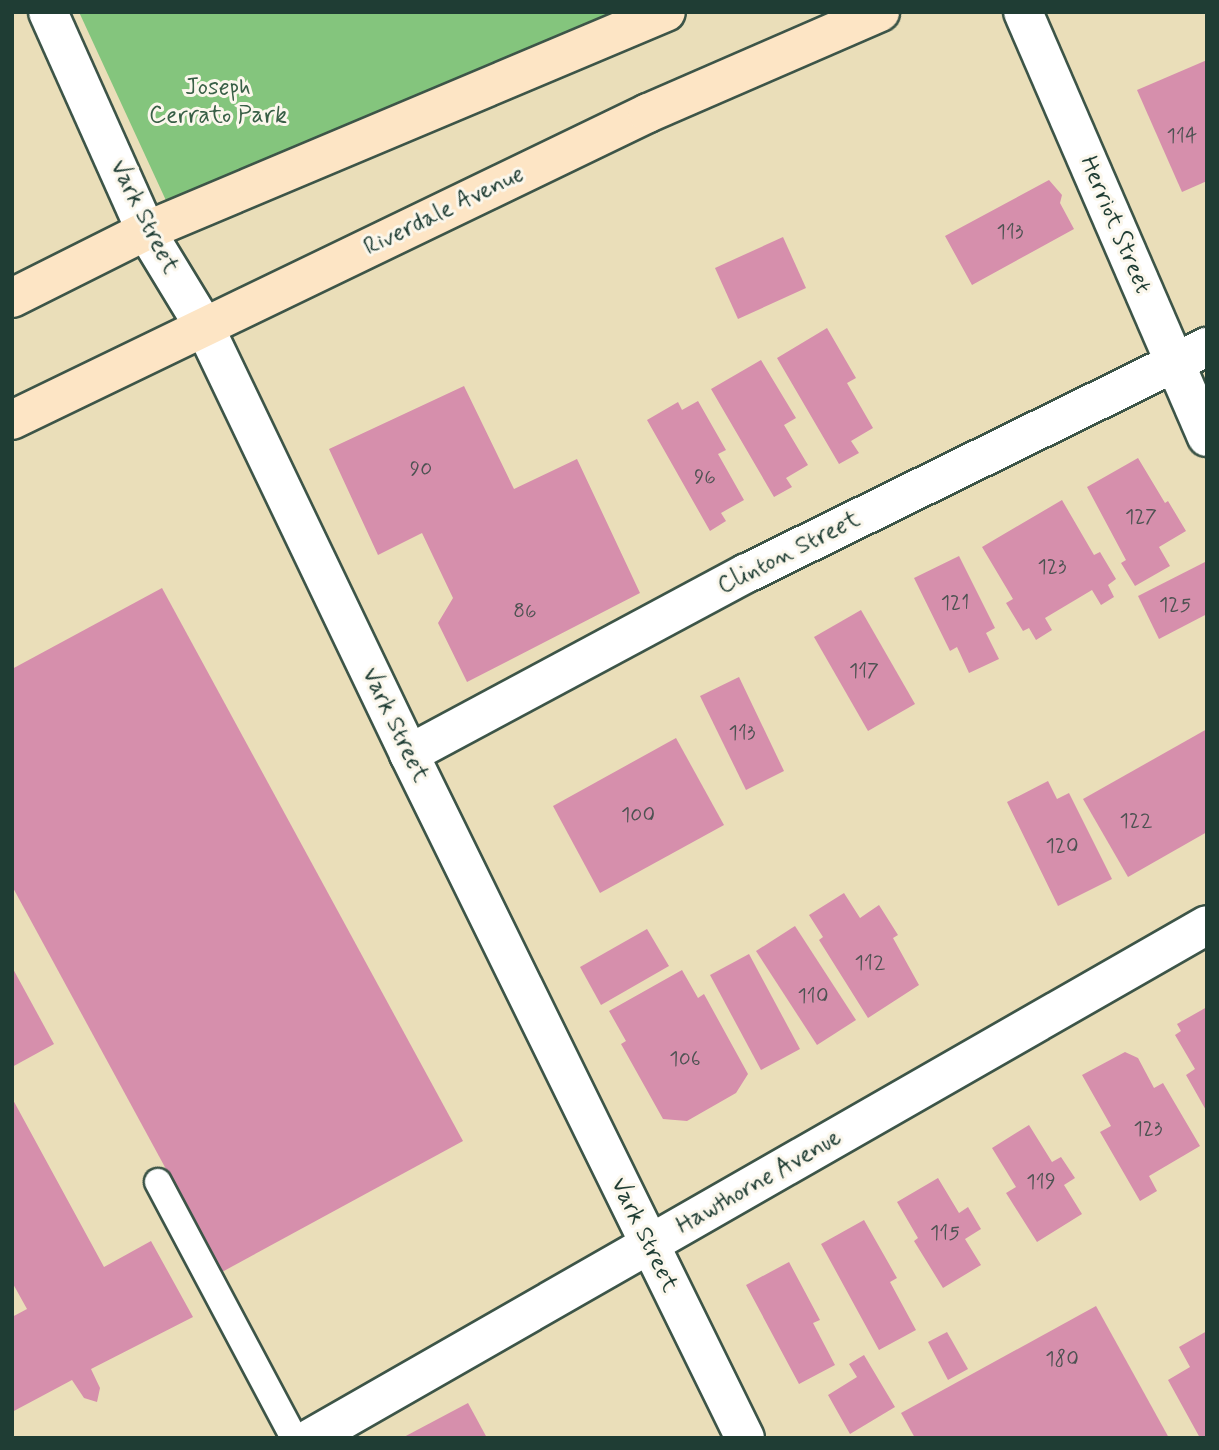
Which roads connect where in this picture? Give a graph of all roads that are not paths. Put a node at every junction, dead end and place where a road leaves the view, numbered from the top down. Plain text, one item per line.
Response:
1 (48, 12) edge
2 (666, 12) edge
3 (880, 12) edge
4 (1023, 12) edge
5 (146, 231) junction
6 (12, 298) edge
7 (205, 328) junction
8 (1191, 355) edge
9 (12, 420) edge
10 (1207, 438) edge
11 (409, 754) junction
12 (1207, 925) edge
13 (158, 1182) dead end
14 (649, 1245) junction
15 (294, 1438) edge
16 (311, 1438) edge
17 (745, 1438) edge

1 - 5 street, Vark Street
2 - 5 main road
3 - 7 main road, Riverdale Avenue
4 - 8 street, Herriot Street
5 - 6 main road
5 - 7 street, Vark Street
7 - 9 main road, Riverdale Avenue
7 - 11 street, Vark Street
8 - 10 street, Herriot Street
8 - 11 street, Clinton Street
11 - 14 street, Vark Street
12 - 14 street, Hawthorne Avenue
13 - 15 lane
14 - 16 street, Hawthorne Avenue
14 - 17 street, Vark Street

